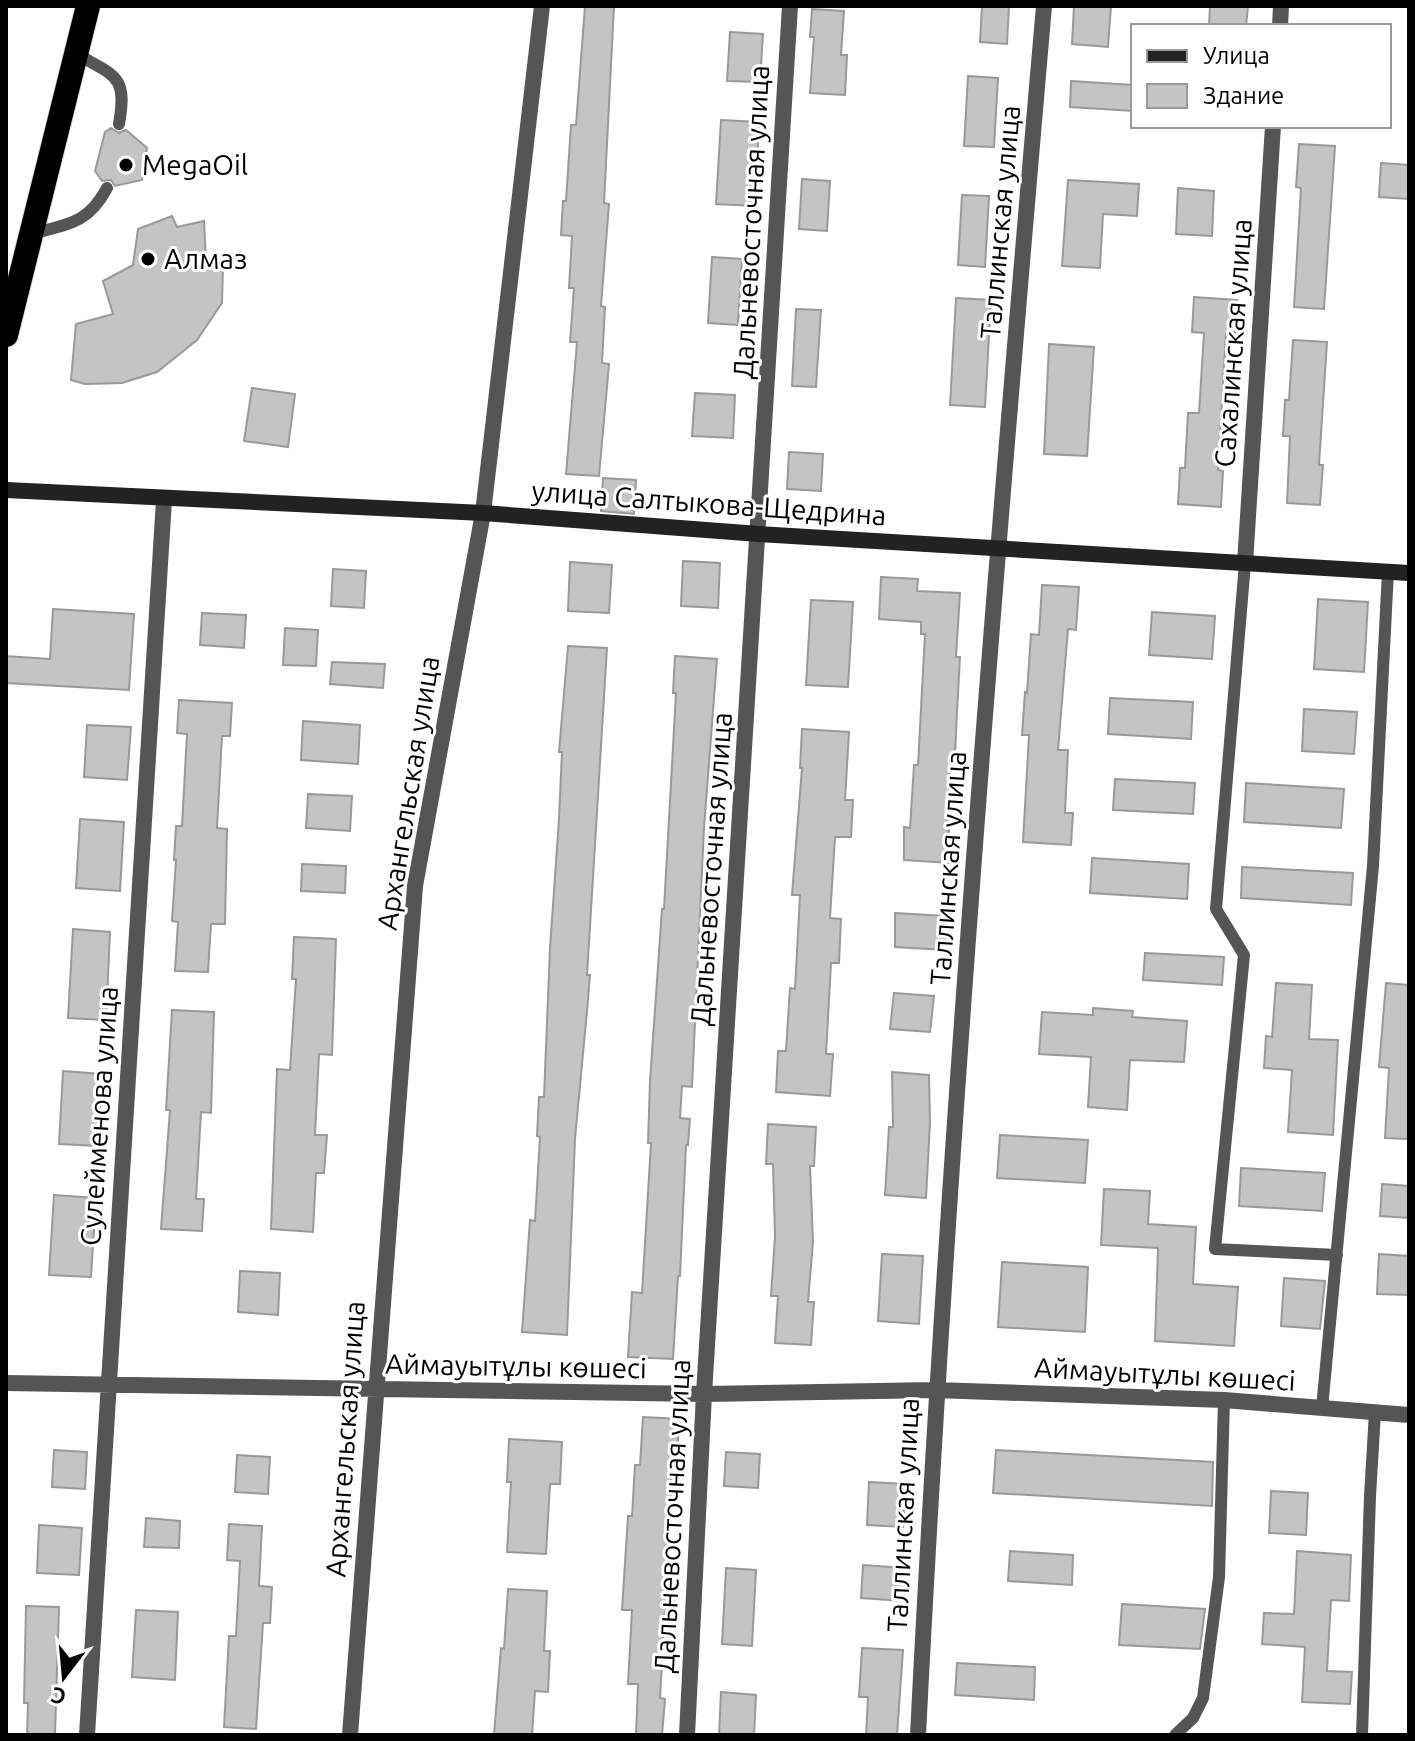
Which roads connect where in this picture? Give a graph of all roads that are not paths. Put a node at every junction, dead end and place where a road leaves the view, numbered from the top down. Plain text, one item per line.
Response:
1 (88, 6) edge
2 (542, 6) edge
3 (790, 6) edge
4 (1044, 6) edge
5 (75, 53) junction
6 (119, 124) dead end
7 (1273, 128) edge
8 (107, 188) dead end
9 (31, 234) junction
10 (6, 335) edge
11 (6, 490) edge
12 (164, 500) junction
13 (483, 513) junction
14 (759, 534) junction
15 (997, 548) junction
16 (1245, 563) junction
17 (1388, 571) junction
18 (1409, 573) edge
19 (1337, 1255) junction
20 (6, 1383) edge
21 (108, 1384) junction
22 (935, 1390) junction
23 (374, 1391) junction
24 (704, 1394) junction
25 (1224, 1400) junction
26 (1322, 1408) junction
27 (1375, 1412) junction
28 (1409, 1415) edge
29 (87, 1735) edge
30 (350, 1735) edge
31 (687, 1735) edge
32 (918, 1735) edge
33 (1175, 1735) edge
34 (1362, 1735) edge

1 - 5 highway
2 - 13 street, Архангельская улица
3 - 14 street, Дальневосточная улица
4 - 15 street, Таллинская улица
5 - 6 lane
5 - 9 highway
7 - 16 street, Сахалинская улица
8 - 9 lane
9 - 10 highway
11 - 12 street, улица Салтыкова-Щедрина
12 - 13 street, улица Салтыкова-Щедрина
12 - 21 street, Сулейменова улица
13 - 14 street, улица Салтыкова-Щедрина
13 - 23 street, Архангельская улица
14 - 15 street, улица Салтыкова-Щедрина
14 - 24 street, Дальневосточная улица
15 - 16 street, улица Салтыкова-Щедрина
15 - 22 street, Таллинская улица
16 - 17 street, улица Салтыкова-Щедрина
16 - 19 lane
17 - 18 street, улица Салтыкова-Щедрина
17 - 19 lane
19 - 26 lane
20 - 21 street, Аймауытұлы көшесі
21 - 23 street, Аймауытұлы көшесі
21 - 29 street, Сулейменова улица
22 - 24 street, Аймауытұлы көшесі
22 - 25 street, Аймауытұлы көшесі
22 - 32 street, Таллинская улица
23 - 24 street, Аймауытұлы көшесі
23 - 30 street, Архангельская улица
24 - 31 street, Дальневосточная улица
25 - 26 street, Аймауытұлы көшесі
25 - 33 lane
26 - 27 street, Аймауытұлы көшесі
27 - 28 street, Аймауытұлы көшесі
27 - 34 lane

